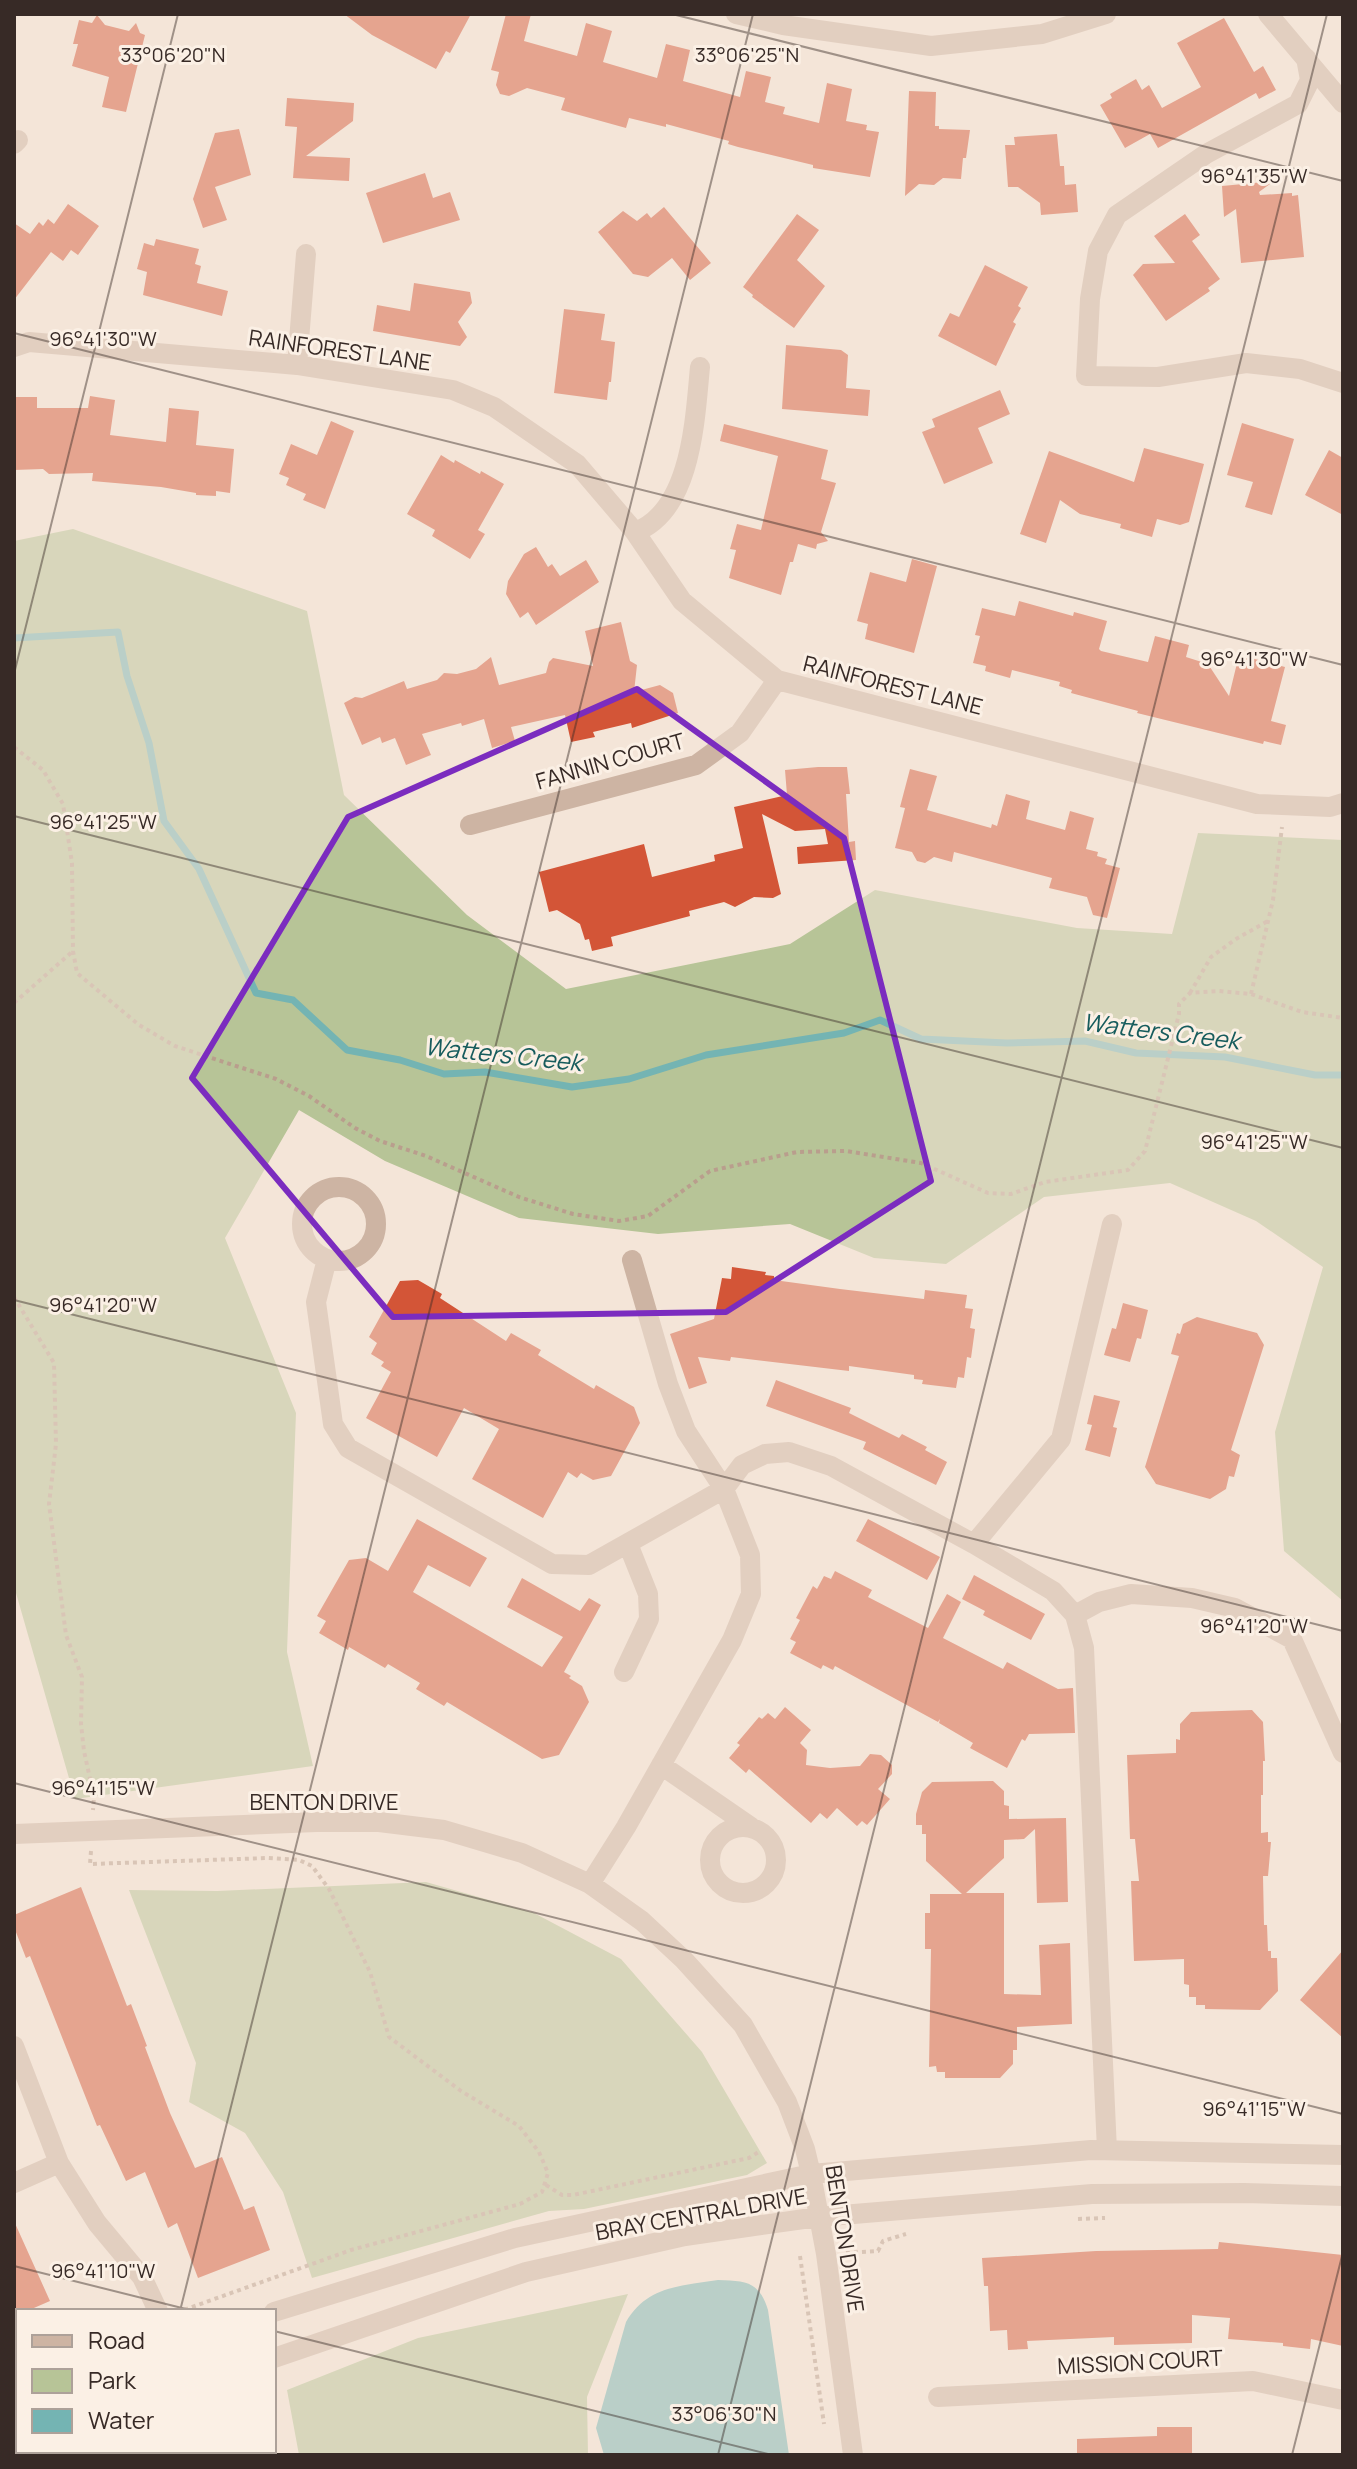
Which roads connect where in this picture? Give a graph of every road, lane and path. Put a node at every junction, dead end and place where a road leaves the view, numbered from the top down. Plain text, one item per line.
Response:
1 (736, 14) edge
2 (1106, 14) edge
3 (1268, 14) edge
4 (1306, 58) junction
5 (1343, 103) edge
6 (306, 254) dead end
7 (14, 347) edge
8 (297, 365) junction
9 (700, 367) dead end
10 (1343, 383) edge
11 (635, 532) junction
12 (777, 680) junction
13 (14, 747) edge
14 (1343, 803) edge
15 (1284, 805) junction
16 (470, 825) dead end
17 (1268, 921) junction
18 (73, 951) junction
19 (1190, 993) junction
20 (1251, 994) junction
21 (14, 1003) edge
22 (1343, 1018) edge
23 (1112, 1224) dead end
24 (327, 1259) dead end
25 (632, 1260) dead end
26 (14, 1297) edge
27 (724, 1489) junction
28 (628, 1544) junction
29 (974, 1544) junction
30 (1075, 1615) junction
31 (624, 1672) dead end
32 (1343, 1753) edge
33 (661, 1765) junction
34 (751, 1827) dead end
35 (92, 1833) junction
36 (14, 1834) edge
37 (590, 1884) junction
38 (14, 2046) edge
39 (1107, 2150) junction
40 (760, 2151) dead end
41 (1343, 2155) edge
42 (59, 2163) junction
43 (811, 2174) junction
44 (14, 2183) edge
45 (546, 2185) junction
46 (1343, 2196) edge
47 (818, 2217) junction
48 (1116, 2217) dead end
49 (1073, 2219) dead end
50 (919, 2231) dead end
51 (844, 2253) dead end
52 (800, 2256) dead end
53 (157, 2309) edge
54 (187, 2309) edge
55 (276, 2311) edge
56 (276, 2357) edge
57 (938, 2397) dead end
58 (1343, 2400) edge
59 (824, 2424) dead end
60 (853, 2455) edge

1 - 2 street
3 - 4 street
4 - 5 street
4 - 10 street
6 - 8 street
7 - 8 street, RAINFOREST LANE
8 - 11 street, RAINFOREST LANE
9 - 11 street
11 - 12 street, RAINFOREST LANE
12 - 15 street, RAINFOREST LANE
12 - 16 street, FANNIN COURT
13 - 18 path
14 - 15 street, RAINFOREST LANE
15 - 17 path
17 - 19 path
17 - 20 path
18 - 19 path
18 - 21 path
19 - 20 path
20 - 22 path
23 - 29 street
24 - 28 street
25 - 27 street
26 - 35 path
27 - 28 street
27 - 29 street
27 - 33 street
28 - 31 street
29 - 30 street
30 - 32 street
30 - 39 street
33 - 34 street
33 - 37 street
35 - 36 street, BENTON DRIVE
35 - 37 street, BENTON DRIVE
35 - 45 path
37 - 43 street, BENTON DRIVE
38 - 42 street
39 - 41 street, BRAY CENTRAL DRIVE
39 - 43 street, BRAY CENTRAL DRIVE
40 - 45 path
42 - 44 street
42 - 53 street
43 - 47 street, BENTON DRIVE
43 - 55 street, BRAY CENTRAL DRIVE
45 - 54 path
46 - 47 street, BRAY CENTRAL DRIVE
47 - 56 street, BRAY CENTRAL DRIVE
47 - 60 street, BENTON DRIVE
48 - 49 path
50 - 51 path
52 - 59 path
57 - 58 street, MISSION COURT

